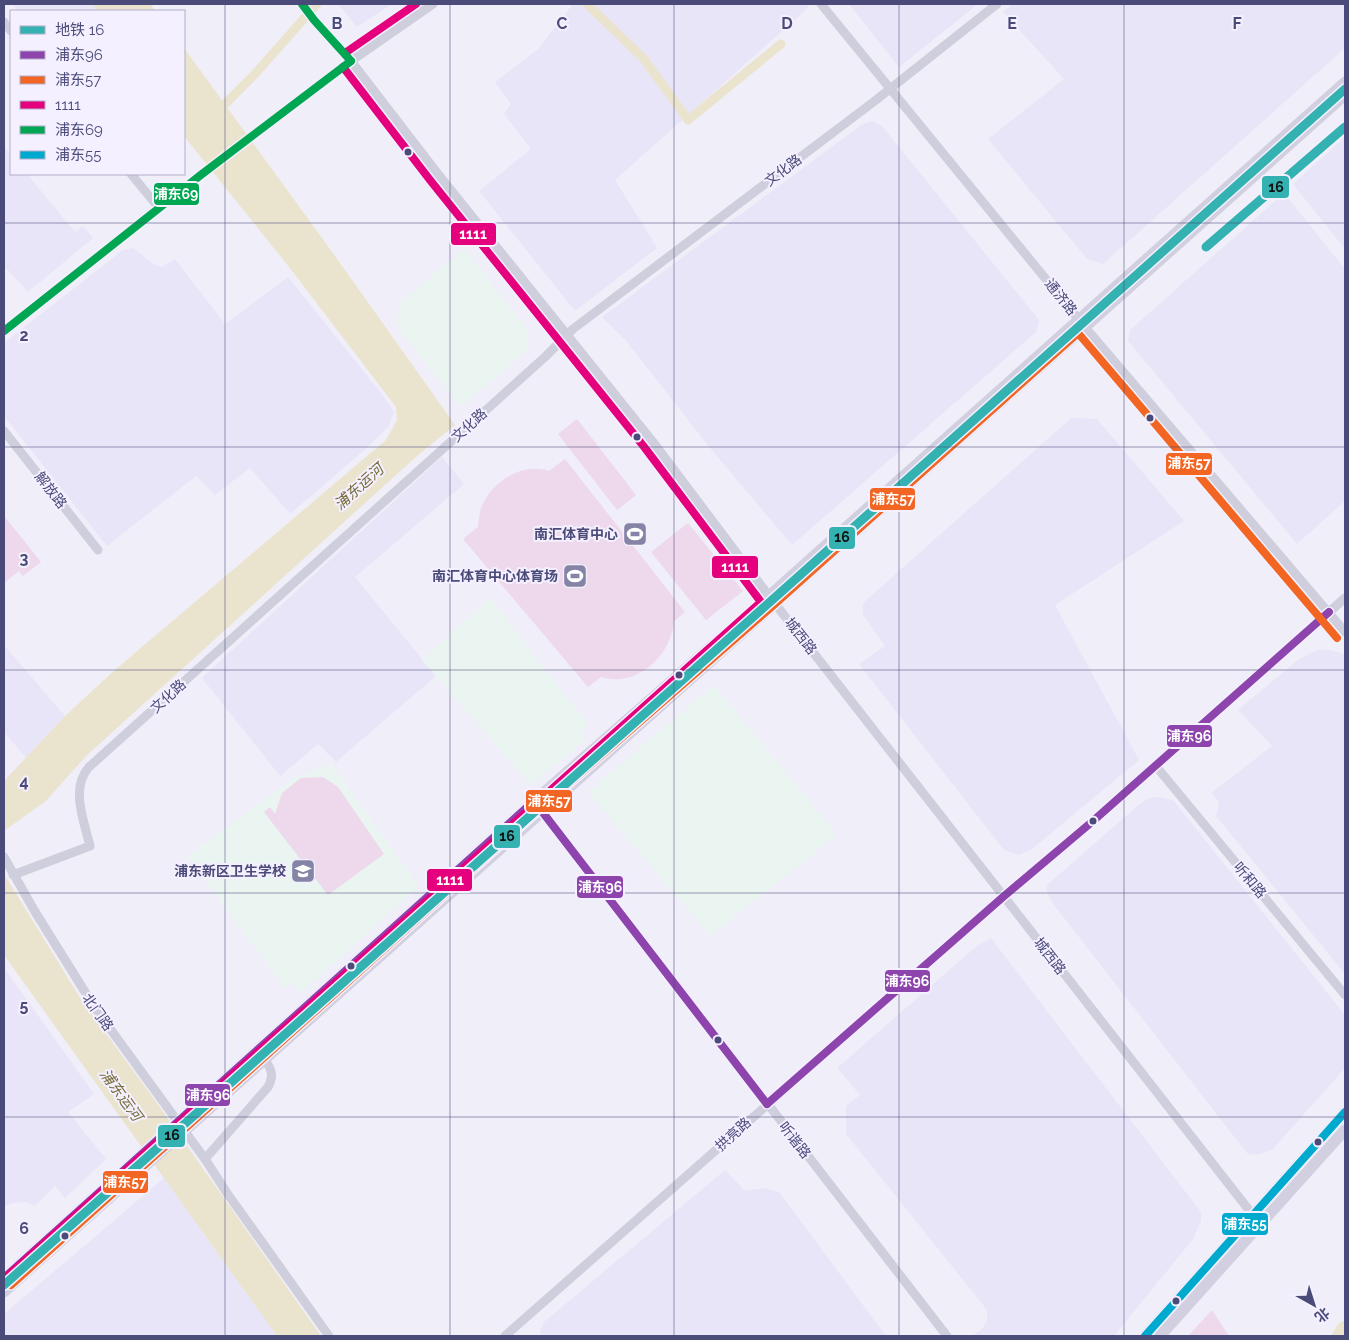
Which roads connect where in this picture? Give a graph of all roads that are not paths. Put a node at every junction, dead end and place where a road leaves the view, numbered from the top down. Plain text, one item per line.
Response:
1 (433, 4) edge
2 (821, 4) edge
3 (997, 4) edge
4 (304, 7) edge
5 (352, 62) junction
6 (1345, 82) edge
7 (891, 89) junction
8 (1345, 95) edge
9 (131, 175) edge
10 (159, 208) junction
11 (1082, 323) junction
12 (4, 331) edge
13 (567, 335) junction
14 (4, 431) edge
15 (98, 550) dead end
16 (1345, 598) edge
17 (772, 599) junction
18 (1329, 612) junction
19 (1345, 632) edge
20 (1155, 765) junction
21 (534, 802) junction
22 (542, 812) junction
23 (4, 858) edge
24 (14, 875) junction
25 (1003, 897) junction
26 (1345, 995) edge
27 (264, 1059) junction
28 (767, 1104) junction
29 (1345, 1112) edge
30 (195, 1115) junction
31 (1345, 1130) edge
32 (205, 1159) junction
33 (123, 1179) junction
34 (1252, 1215) junction
35 (1260, 1224) junction
36 (4, 1278) edge
37 (4, 1292) edge
38 (329, 1336) edge
39 (505, 1336) edge
40 (947, 1336) edge
41 (1145, 1336) edge
42 (1160, 1336) edge

1 - 5 street
2 - 7 street, 通济路
3 - 7 street, 文化路
4 - 5 street, 城西路
5 - 10 street
5 - 13 street, 城西路
6 - 11 main road
7 - 11 street, 通济路
7 - 13 street, 文化路
8 - 11 main road
9 - 10 street
10 - 12 street
11 - 17 main road
11 - 18 street, 通济路
13 - 17 street, 城西路
13 - 24 street, 文化路
14 - 15 street, 解放路
16 - 18 street, 拱亮路
17 - 21 main road
17 - 22 main road
17 - 25 street, 城西路
18 - 19 street, 通济路
18 - 20 street, 拱亮路
20 - 25 street, 拱亮路
20 - 26 street, 听和路
21 - 22 street, 听谐路
21 - 30 main road
22 - 27 main road
22 - 28 street, 听谐路
23 - 24 street, 北门路
24 - 32 street, 北门路
25 - 28 street, 拱亮路
25 - 34 street, 城西路
27 - 30 main road
27 - 32 street
28 - 39 street, 拱亮路
28 - 40 street, 听谐路
29 - 34 main road
30 - 33 main road
31 - 35 main road
32 - 38 street, 北门路
33 - 36 main road
33 - 37 main road
34 - 35 street, 城西路
34 - 41 main road
35 - 42 main road

